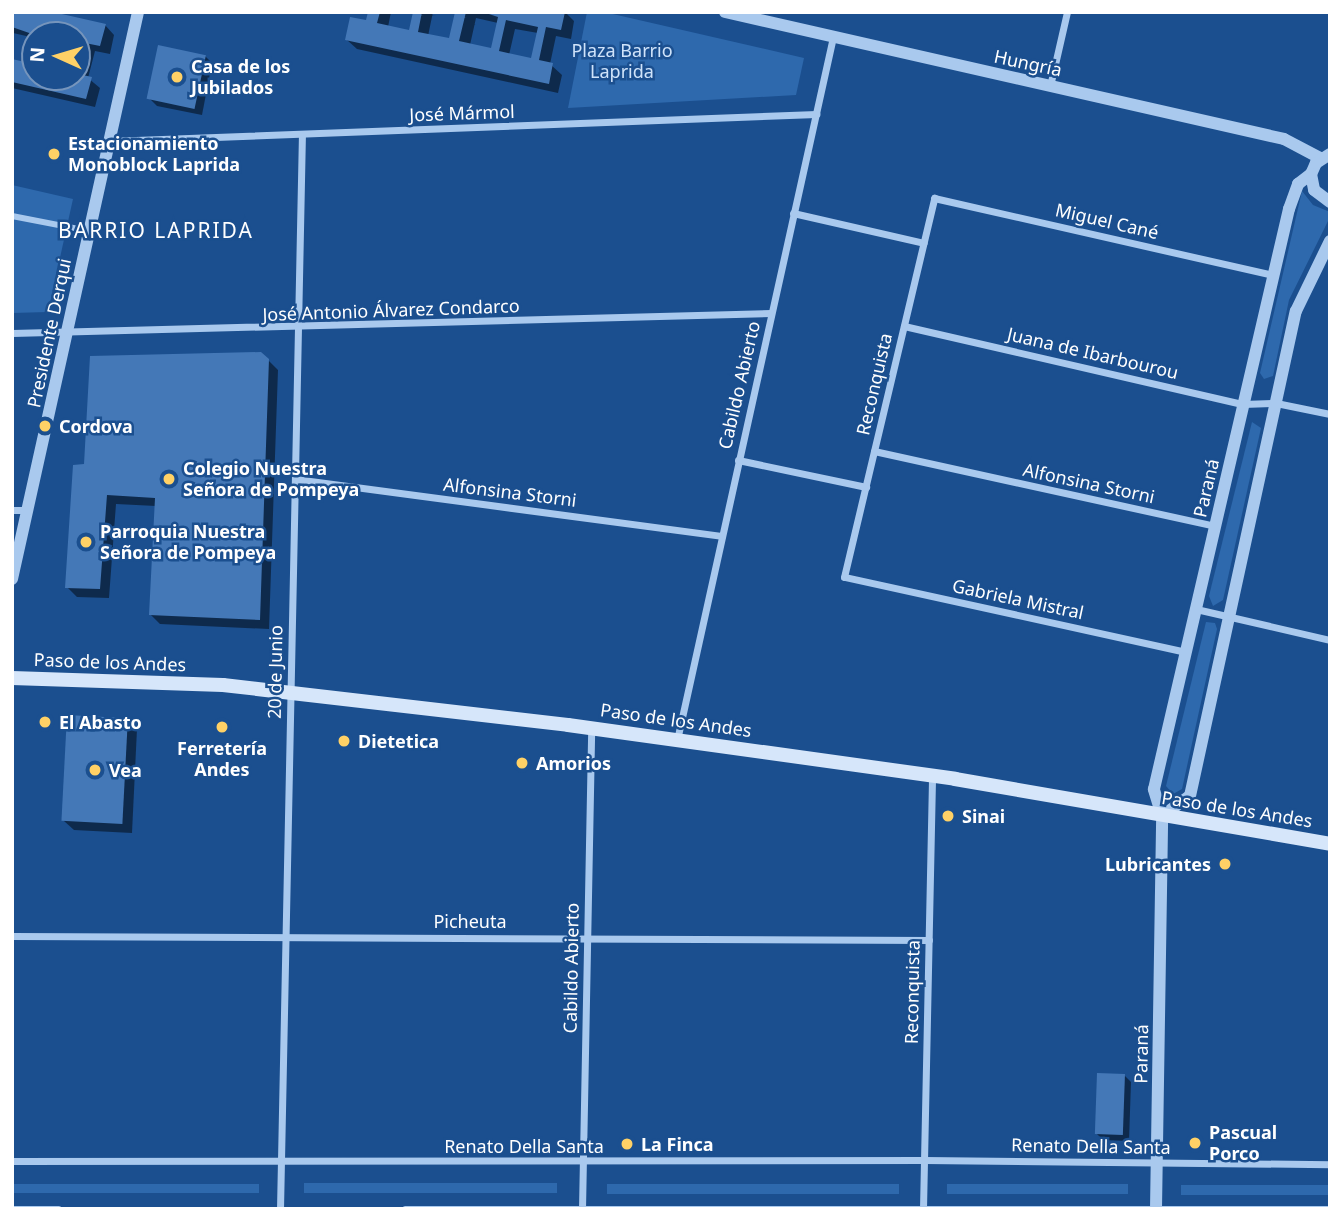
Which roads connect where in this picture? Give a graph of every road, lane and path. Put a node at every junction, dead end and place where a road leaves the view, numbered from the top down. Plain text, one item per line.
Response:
1 (138, 12) edge
2 (726, 12) edge
3 (1066, 12) edge
4 (833, 37) junction
5 (1050, 86) junction
6 (816, 114) junction
7 (302, 135) junction
8 (109, 141) junction
9 (1325, 156) edge
10 (1311, 174) junction
11 (934, 198) joint
12 (1330, 202) edge
13 (793, 214) junction
14 (12, 216) edge
15 (89, 231) junction
16 (1330, 241) edge
17 (924, 243) junction
18 (1274, 275) junction
19 (771, 313) junction
20 (904, 326) junction
21 (298, 329) junction
22 (66, 332) junction
23 (12, 333) edge
24 (1276, 403) junction
25 (1244, 404) junction
26 (1330, 414) edge
27 (874, 451) junction
28 (738, 460) junction
29 (295, 480) junction
30 (866, 487) junction
31 (12, 510) edge
32 (27, 510) junction
33 (1215, 526) junction
34 (721, 536) junction
35 (844, 577) joint
36 (12, 579) edge
37 (1196, 609) junction
38 (1229, 617) junction
39 (1330, 640) edge
40 (1186, 652) junction
41 (12, 678) edge
42 (290, 693) junction
43 (591, 728) junction
44 (677, 740) junction
45 (932, 776) junction
46 (1162, 817) junction
47 (1330, 844) edge
48 (12, 936) edge
49 (587, 936) junction
50 (285, 937) junction
51 (929, 940) junction
52 (924, 1160) junction
53 (12, 1161) edge
54 (281, 1161) junction
55 (583, 1162) junction
56 (1157, 1163) junction
57 (1330, 1164) edge
58 (582, 1208) edge
59 (1156, 1208) edge
60 (12, 1209) edge
61 (58, 1209) edge
62 (280, 1209) edge
63 (405, 1209) edge
64 (923, 1209) edge
65 (1330, 1209) edge

1 - 8 street, Presidente Derqui
2 - 4 street, Hungría
3 - 5 street
4 - 5 street, Hungría
4 - 6 street, Cabildo Abierto
5 - 9 street, Hungría
6 - 7 street, José Mármol
6 - 13 street, Cabildo Abierto
7 - 8 street, José Mármol
7 - 21 street, 20 de Junio
8 - 15 street, Presidente Derqui
9 - 10 street, Paraná
10 - 12 street
10 - 18 street, Paraná
11 - 17 street, Reconquista
11 - 18 street, Miguel Cané
13 - 17 street
13 - 19 street, Cabildo Abierto
14 - 15 street
15 - 22 street, Presidente Derqui
16 - 24 street
17 - 20 street, Reconquista
18 - 25 street, Paraná
19 - 21 street, José Antonio Álvarez Condarco
19 - 28 street, Cabildo Abierto
20 - 25 street, Juana de Ibarbourou
20 - 27 street, Reconquista
21 - 22 street, José Antonio Álvarez Condarco
21 - 29 street, 20 de Junio
22 - 23 street, José Antonio Álvarez Condarco
22 - 32 street, Presidente Derqui
24 - 25 street, Juana de Ibarbourou
24 - 26 street, Juana de Ibarbourou
24 - 38 street
25 - 33 street, Paraná
27 - 30 street, Reconquista
27 - 33 street, Alfonsina Storni
28 - 30 street
28 - 34 street, Cabildo Abierto
29 - 34 street, Alfonsina Storni
29 - 42 street, 20 de Junio
30 - 35 street, Reconquista
31 - 32 street
32 - 36 street, Presidente Derqui
33 - 37 street, Paraná
34 - 44 street, Cabildo Abierto
35 - 40 street, Gabriela Mistral
37 - 38 street
37 - 40 street, Paraná
38 - 39 street
38 - 46 street
40 - 46 street, Paraná
41 - 42 main road, Paso de los Andes
42 - 43 main road, Paso de los Andes
42 - 50 street, 20 de Junio
43 - 44 main road, Paso de los Andes
43 - 49 street, Cabildo Abierto
44 - 45 main road, Paso de los Andes
45 - 46 main road, Paso de los Andes
45 - 51 street, Reconquista
46 - 47 main road, Paso de los Andes
46 - 56 street, Paraná
48 - 50 street, Picheuta
49 - 50 street, Picheuta
49 - 51 street, Picheuta
49 - 55 street, Cabildo Abierto
50 - 54 street, 20 de Junio
51 - 52 street, Reconquista
52 - 55 street, Renato Della Santa
52 - 56 street, Renato Della Santa
52 - 64 street, Reconquista
53 - 54 street, Renato Della Santa
54 - 55 street, Renato Della Santa
54 - 62 street, 20 de Junio
55 - 58 street, Cabildo Abierto
56 - 57 street, Renato Della Santa
56 - 59 street, Paraná
58 - 63 street
58 - 64 street
59 - 64 street
59 - 65 street
60 - 61 street

